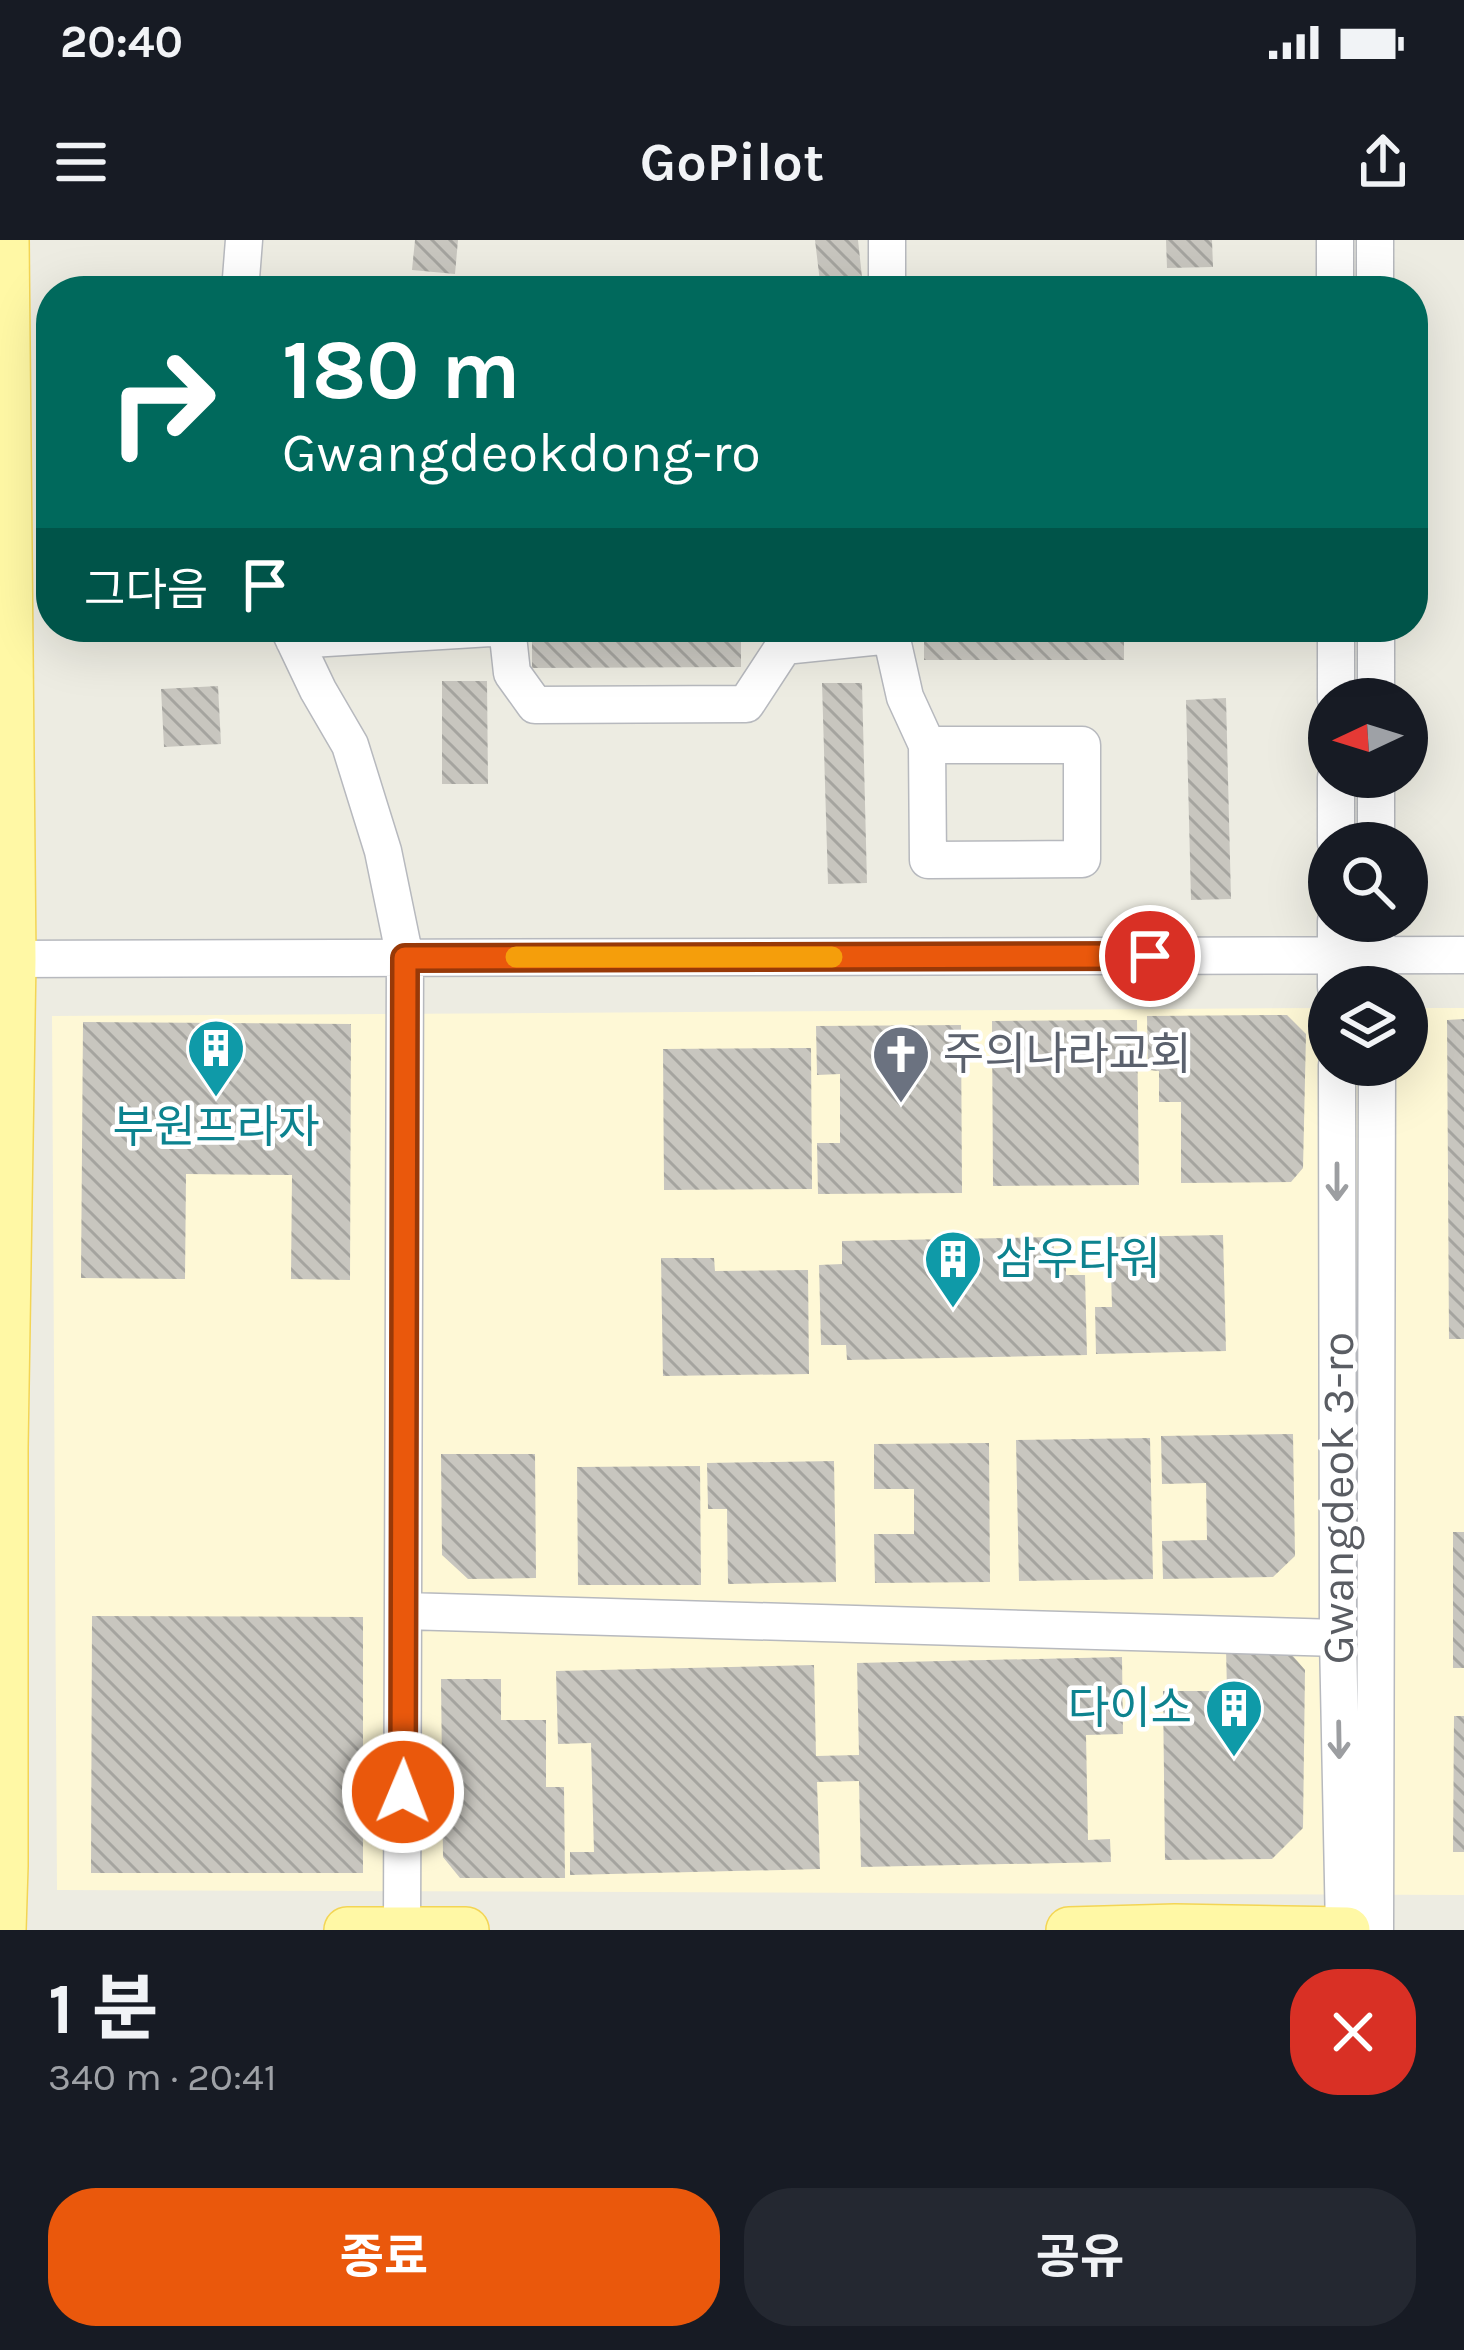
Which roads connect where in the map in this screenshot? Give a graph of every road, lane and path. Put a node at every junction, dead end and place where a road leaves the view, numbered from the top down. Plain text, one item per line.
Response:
1 (6, 240) edge
2 (244, 240) edge
3 (887, 240) edge
4 (1335, 240) edge
5 (1376, 240) edge
6 (241, 276) edge
7 (887, 276) edge
8 (1335, 276) edge
9 (1376, 276) edge
10 (295, 642) edge
11 (509, 642) edge
12 (813, 642) edge
13 (893, 642) edge
14 (1336, 642) edge
15 (1376, 642) edge
16 (1336, 678) edge
17 (1376, 678) edge
18 (927, 745) junction
19 (1336, 954) edge
20 (1376, 954) edge
21 (1464, 955) edge
22 (405, 958) junction
23 (6, 959) edge
24 (1336, 1086) edge
25 (1377, 1086) edge
26 (404, 1611) junction
27 (1338, 1638) junction
28 (1178, 1928) edge
29 (402, 1929) edge
30 (3, 1930) edge
31 (347, 1930) edge
32 (466, 1930) edge
33 (1069, 1930) edge
34 (1345, 1930) edge
35 (1375, 1930) edge

1 - 23 main road
2 - 6 street
3 - 7 street
4 - 8 street
5 - 9 street
10 - 22 street
11 - 12 street
13 - 18 street
14 - 16 street
15 - 17 street
18 - 18 street
19 - 20 street
19 - 22 street
20 - 21 street
22 - 23 street
22 - 26 street
23 - 30 main road
24 -> 27 street, Gwangdeok 3-ro
25 - 35 street, Gwangdeok 3-ro
26 - 27 street
26 - 29 street
27 -> 34 street, Gwangdeok 3-ro
28 - 33 main road
28 - 34 main road
29 - 31 main road
29 - 32 main road

